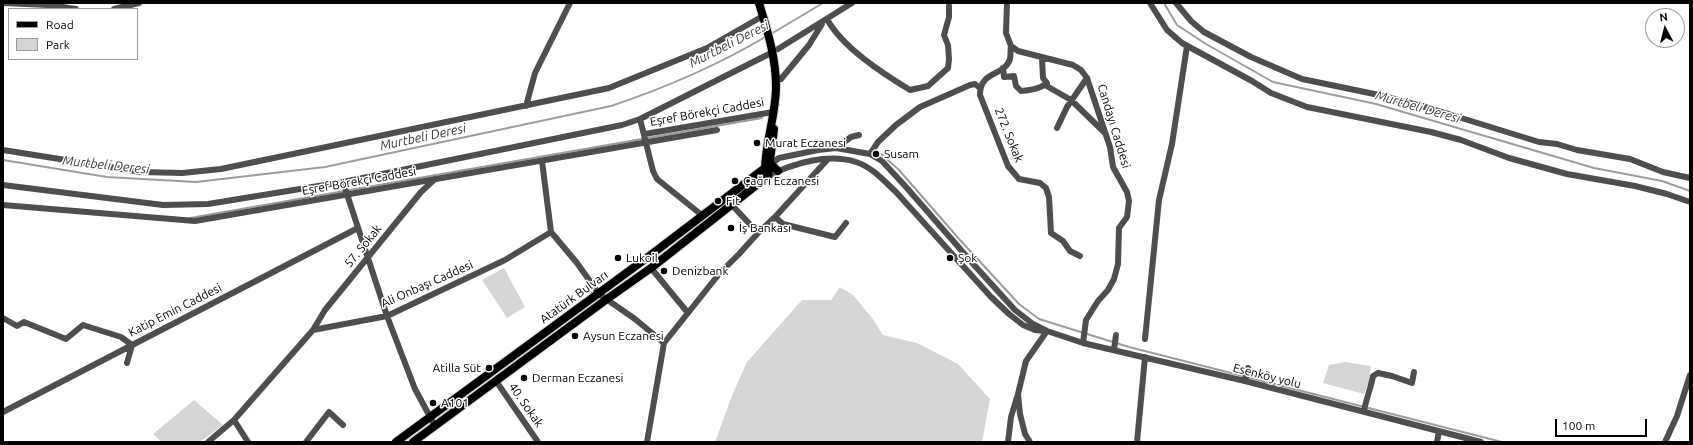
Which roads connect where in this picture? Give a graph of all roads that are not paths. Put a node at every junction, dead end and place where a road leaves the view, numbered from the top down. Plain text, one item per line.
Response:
1 (3, 3) edge
2 (140, 3) edge
3 (570, 3) edge
4 (759, 3) edge
5 (764, 3) edge
6 (852, 3) edge
7 (1006, 3) edge
8 (1150, 3) edge
9 (1176, 3) edge
10 (949, 6) dead end
11 (69, 8) edge
12 (118, 8) edge
13 (765, 14) junction
14 (827, 18) junction
15 (1011, 46) junction
16 (1187, 46) junction
17 (775, 48) junction
18 (1042, 58) junction
19 (1003, 68) junction
20 (1087, 78) junction
21 (780, 79) junction
22 (1046, 85) junction
23 (980, 88) junction
24 (1071, 100) junction
25 (526, 106) junction
26 (773, 112) junction
27 (640, 119) junction
28 (1057, 128) dead end
29 (717, 130) dead end
30 (1105, 133) junction
31 (859, 134) dead end
32 (646, 139) junction
33 (836, 148) junction
34 (3, 150) edge
35 (870, 154) junction
36 (828, 159) junction
37 (542, 161) junction
38 (768, 169) junction
39 (778, 171) joint
40 (1690, 178) edge
41 (435, 179) junction
42 (3, 185) edge
43 (345, 189) junction
44 (1690, 202) edge
45 (731, 204) junction
46 (3, 205) edge
47 (703, 216) junction
48 (775, 217) junction
49 (846, 223) dead end
50 (358, 228) junction
51 (551, 232) junction
52 (758, 233) junction
53 (1080, 256) dead end
54 (368, 258) junction
55 (651, 268) junction
56 (599, 294) junction
57 (607, 299) junction
58 (688, 313) junction
59 (387, 316) junction
60 (3, 318) edge
61 (313, 330) junction
62 (1047, 331) junction
63 (1084, 337) junction
64 (1145, 339) dead end
65 (664, 343) junction
66 (132, 345) junction
67 (1145, 357) junction
68 (127, 363) dead end
69 (1414, 372) dead end
70 (1690, 375) edge
71 (496, 381) junction
72 (1018, 394) junction
73 (1365, 408) junction
74 (3, 412) edge
75 (430, 417) junction
76 (234, 420) junction
77 (343, 425) dead end
78 (435, 426) junction
79 (1439, 431) junction
80 (208, 442) edge
81 (248, 442) edge
82 (306, 442) edge
83 (396, 442) edge
84 (413, 442) edge
85 (538, 442) edge
86 (647, 442) edge
87 (1008, 442) edge
88 (1030, 442) edge
89 (1137, 442) edge
90 (1437, 442) edge
91 (1481, 442) edge
92 (1665, 442) edge

1 - 11 street
2 - 12 street
3 - 25 street
4 - 13 main road
5 - 13 main road
6 - 14 street
7 - 15 street
8 - 16 street
9 - 40 street
10 - 14 street
13 - 17 main road
13 - 25 street
14 - 17 street
14 - 21 street
15 - 18 street, Candayı Caddesi
15 - 19 street
16 - 44 street
16 - 64 street
17 - 21 main road
17 - 26 main road
17 - 27 street
18 - 20 street, Candayı Caddesi
18 - 22 street
19 - 22 street
19 - 23 street
20 - 24 street
20 - 30 street, Candayı Caddesi
21 - 38 main road
22 - 24 street
23 - 35 street
23 - 53 street, 272. Sokak
24 - 28 street
24 - 30 street
25 - 34 street
26 - 32 street, Eşref Börekçi Caddesi
26 - 38 main road
27 - 32 street
27 - 43 street
29 - 32 street, Eşref Börekçi Caddesi
30 - 63 street, Candayı Caddesi
31 - 33 street
32 - 37 street, Eşref Börekçi Caddesi
32 - 47 street
33 - 35 street
33 - 38 street
35 - 62 street
36 - 39 street
36 - 48 street
36 - 62 street
37 - 41 street, Eşref Börekçi Caddesi
37 - 51 street
38 - 39 main road
38 - 45 main road, Atatürk Bulvarı
38 - 47 main road, Atatürk Bulvarı
41 - 43 street, Eşref Börekçi Caddesi
41 - 54 street, 57. Sokak
42 - 43 street
43 - 46 street, Eşref Börekçi Caddesi
43 - 50 street
45 - 52 street
45 - 55 main road, Atatürk Bulvarı
47 - 56 main road, Atatürk Bulvarı
48 - 49 street
48 - 52 street
50 - 54 street
50 - 66 street, Katip Emin Caddesi
51 - 56 street
51 - 59 street, Ali Onbaşı Caddesi
52 - 58 street
54 - 59 street
54 - 61 street, 57. Sokak
55 - 57 main road, Atatürk Bulvarı
55 - 58 street
56 - 57 street
56 - 75 main road, Atatürk Bulvarı
57 - 65 street
57 - 71 main road, Atatürk Bulvarı
58 - 65 street
59 - 61 street, Ali Onbaşı Caddesi
59 - 75 street
60 - 66 street
61 - 76 street
62 - 63 street, Esenköy yolu
62 - 72 street
63 - 67 street, Esenköy yolu
65 - 86 street
66 - 68 street
66 - 74 street, Katip Emin Caddesi
67 - 73 street, Esenköy yolu
67 - 89 street
69 - 73 street
70 - 92 street
71 - 78 main road, Atatürk Bulvarı
71 - 85 street, 40. Sokak
72 - 87 street
72 - 88 street
73 - 79 street, Esenköy yolu
75 - 78 street
75 - 83 main road, Atatürk Bulvarı
76 - 80 street
76 - 81 street
77 - 82 street
78 - 84 main road, Atatürk Bulvarı
79 - 90 street
79 - 91 street, Esenköy yolu

